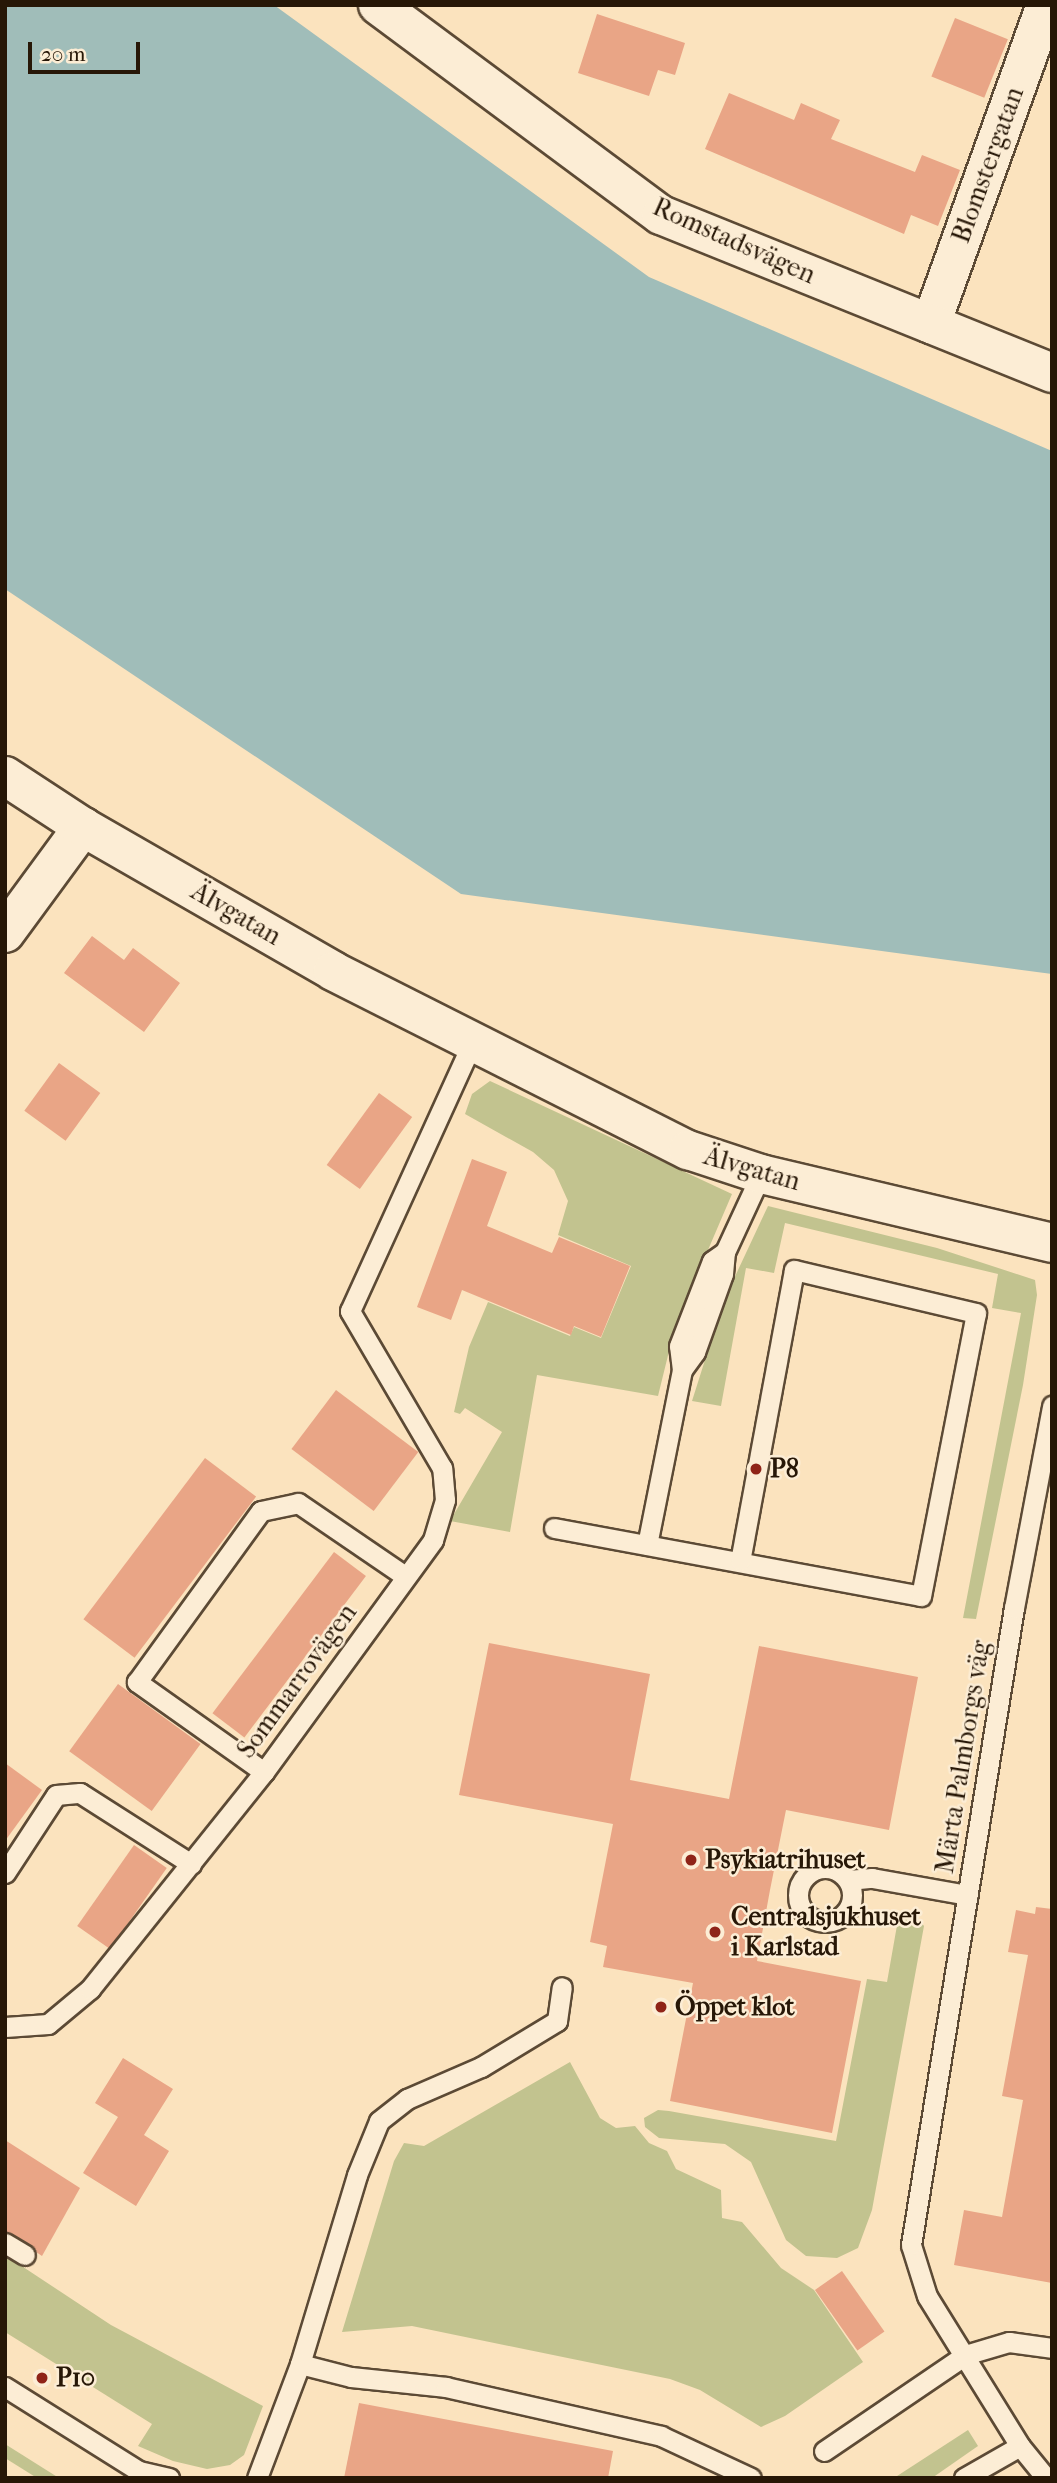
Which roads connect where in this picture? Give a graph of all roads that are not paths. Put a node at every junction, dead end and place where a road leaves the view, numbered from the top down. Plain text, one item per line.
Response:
1 (1046, 5) edge
2 (394, 11) edge
3 (931, 324) junction
4 (1052, 373) edge
5 (5, 776) edge
6 (83, 827) junction
7 (5, 933) edge
8 (472, 1043) junction
9 (761, 1174) junction
10 (1052, 1243) edge
11 (1052, 1406) edge
12 (554, 1528) dead end
13 (647, 1545) junction
14 (740, 1560) junction
15 (405, 1576) junction
16 (264, 1772) junction
17 (191, 1864) junction
18 (5, 1873) edge
19 (848, 1880) dead end
20 (967, 1895) junction
21 (562, 1987) dead end
22 (5, 2026) edge
23 (5, 2243) edge
24 (25, 2255) dead end
25 (1052, 2348) edge
26 (965, 2355) junction
27 (300, 2364) junction
28 (5, 2387) edge
29 (1020, 2446) junction
30 (824, 2451) dead end
31 (169, 2478) edge
32 (257, 2478) edge
33 (751, 2478) edge
34 (964, 2478) edge
35 (1046, 2478) edge

1 - 3 street, Blomstergatan
2 - 3 street, Romstadsvägen
3 - 4 street, Romstadsvägen
5 - 6 street, Älvgatan
6 - 7 street
6 - 8 street, Älvgatan
8 - 9 street, Älvgatan
8 - 15 lane, Sommarrovägen
9 - 10 street, Älvgatan
9 - 13 lane
11 - 20 lane, Märta Palmborgs väg
12 - 13 lane
13 - 14 lane
14 - 14 lane
15 - 16 lane, Sommarrovägen
15 - 16 lane
16 - 17 lane, Sommarrovägen
17 - 18 lane
17 - 22 lane, Sommarrovägen
19 - 20 lane
20 - 26 lane, Märta Palmborgs väg
21 - 27 lane
23 - 24 lane
25 - 26 lane
26 - 29 lane, Märta Palmborgs väg
26 - 30 lane
27 - 32 lane
27 - 33 lane
28 - 31 lane
29 - 34 lane
29 - 35 lane, Märta Palmborgs väg

